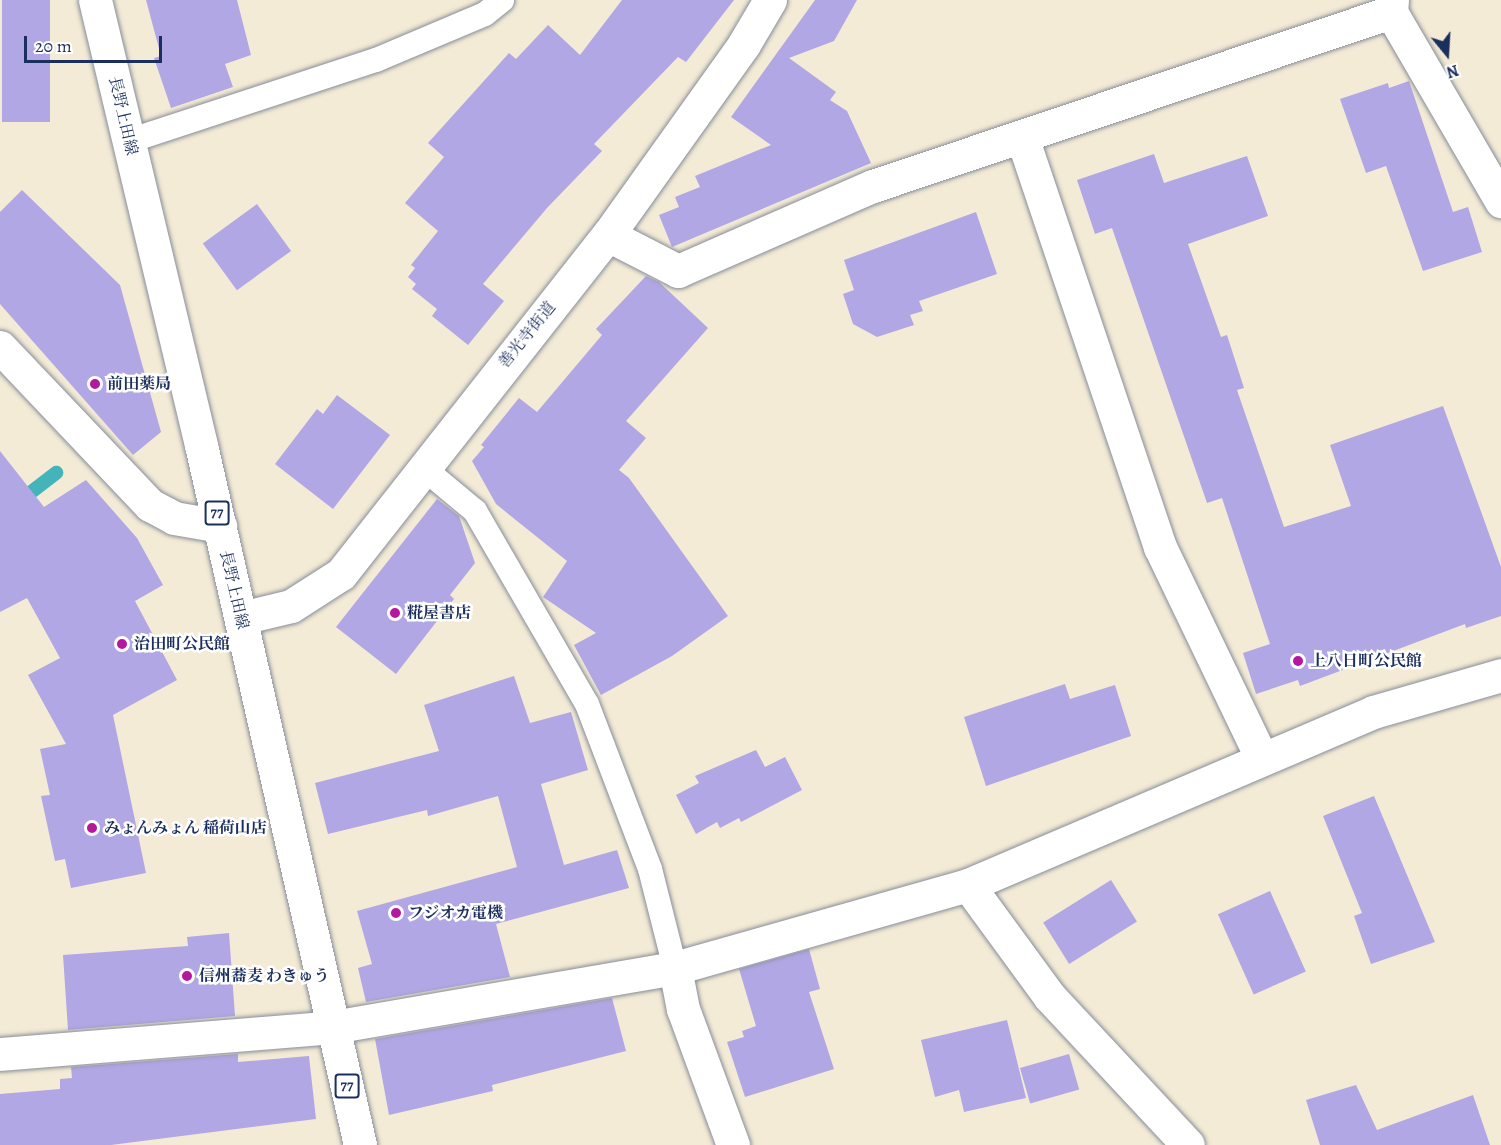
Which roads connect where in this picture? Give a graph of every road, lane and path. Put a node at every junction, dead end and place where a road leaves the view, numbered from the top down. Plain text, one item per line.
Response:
1 (95, 0) edge
2 (502, 0) edge
3 (770, 0) edge
4 (1391, 6) edge
5 (1022, 137) junction
6 (129, 141) junction
7 (1501, 201) edge
8 (608, 235) junction
9 (0, 347) edge
10 (422, 467) junction
11 (220, 526) junction
12 (241, 618) junction
13 (1501, 675) edge
14 (1262, 759) junction
15 (968, 885) junction
16 (675, 968) junction
17 (333, 1027) junction
18 (0, 1054) edge
19 (360, 1145) edge
20 (733, 1145) edge
21 (1188, 1145) edge

1 - 6 street, 長野上田線 / 77
2 - 6 lane
3 - 8 street, 善光寺街道
4 - 5 street
4 - 7 street
5 - 8 street
5 - 14 street
6 - 11 street, 長野上田線 / 77
8 - 10 street, 善光寺街道
9 - 11 street
10 - 12 street, 善光寺街道
10 - 16 lane
11 - 12 street, 長野上田線 / 77
12 - 17 street, 長野上田線 / 77
13 - 14 street
14 - 15 street
15 - 16 street
15 - 21 street
16 - 17 street
16 - 20 street
17 - 18 street
17 - 19 street, 長野上田線 / 77

